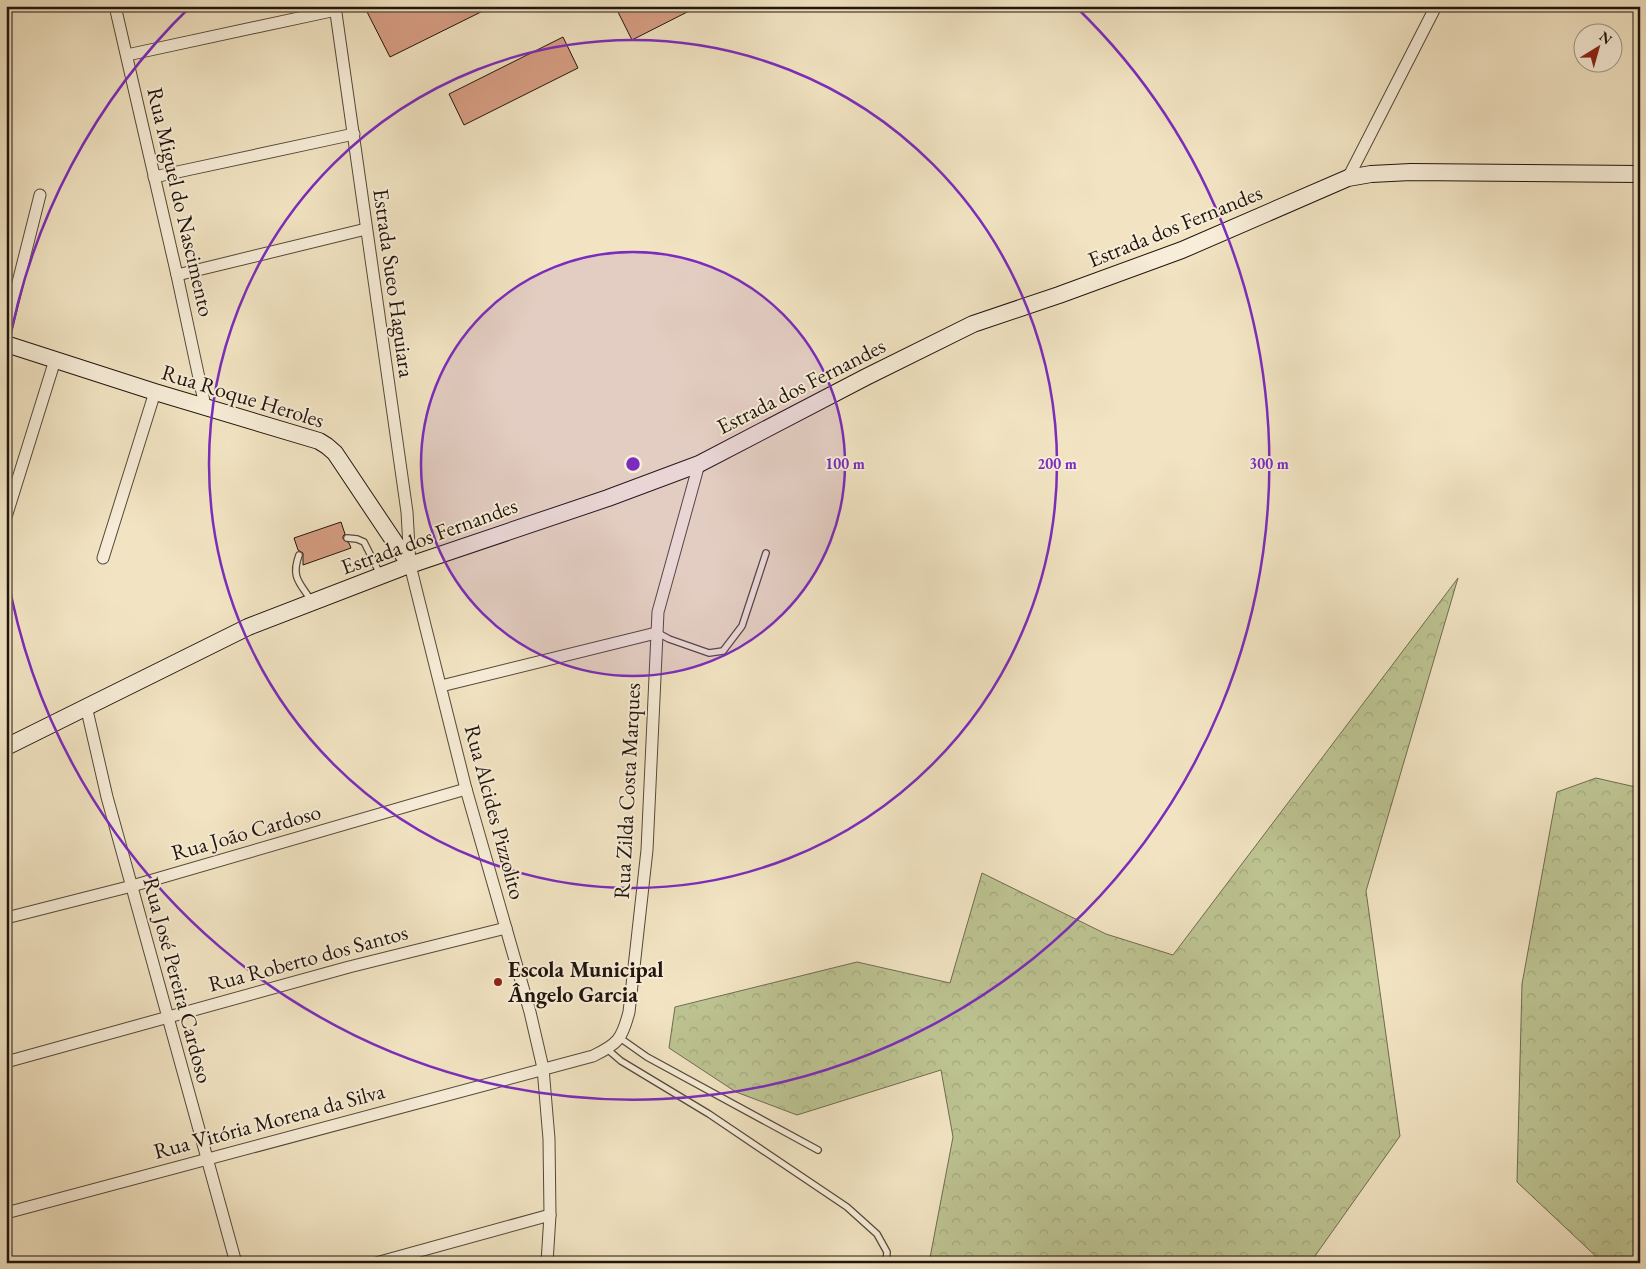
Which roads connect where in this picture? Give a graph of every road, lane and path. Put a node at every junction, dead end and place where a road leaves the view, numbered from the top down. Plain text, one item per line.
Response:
1 (115, 6) edge
2 (1436, 6) edge
3 (336, 8) edge
4 (127, 55) junction
5 (354, 134) junction
6 (1640, 174) edge
7 (154, 177) junction
8 (1348, 178) junction
9 (40, 194) dead end
10 (366, 229) junction
11 (177, 275) junction
12 (6, 330) edge
13 (6, 344) edge
14 (54, 360) junction
15 (155, 392) junction
16 (206, 406) junction
17 (698, 464) junction
18 (6, 517) edge
19 (347, 538) dead end
20 (766, 553) dead end
21 (299, 555) dead end
22 (103, 558) dead end
23 (410, 565) junction
24 (382, 575) junction
25 (312, 602) junction
26 (656, 633) junction
27 (441, 686) junction
28 (86, 706) junction
29 (6, 747) edge
30 (466, 789) junction
31 (132, 886) junction
32 (6, 918) edge
33 (506, 928) junction
34 (167, 1017) junction
35 (620, 1038) junction
36 (607, 1050) junction
37 (6, 1062) edge
38 (543, 1068) junction
39 (818, 1150) dead end
40 (206, 1159) junction
41 (6, 1213) edge
42 (550, 1216) junction
43 (236, 1263) edge
44 (376, 1263) edge
45 (547, 1263) edge
46 (886, 1263) edge

1 - 4 street, Rua Miguel do Nascimento
2 - 8 street
3 - 4 street
3 - 5 street, Estrada Sueo Haguiara
4 - 7 street, Rua Miguel do Nascimento
5 - 7 street
5 - 10 street, Estrada Sueo Haguiara
6 - 8 main road, Estrada dos Fernandes
7 - 11 street, Rua Miguel do Nascimento
8 - 17 main road, Estrada dos Fernandes
9 - 12 street
10 - 11 street
10 - 23 street, Estrada Sueo Haguiara
11 - 16 street, Rua Miguel do Nascimento
13 - 14 main road, Rua Roque Heroles
14 - 15 main road, Rua Roque Heroles
14 - 18 street
15 - 16 main road, Rua Roque Heroles
15 - 22 street
16 - 23 main road, Rua Roque Heroles
17 - 23 main road, Estrada dos Fernandes
17 - 26 street, Rua Zilda Costa Marques
19 - 24 lane
20 - 26 lane
21 - 25 lane
23 - 24 main road, Estrada dos Fernandes
23 - 27 street, Rua Alcides Pizzolito
24 - 25 main road, Estrada dos Fernandes
25 - 28 main road, Estrada dos Fernandes
26 - 27 street
26 - 35 street, Rua Zilda Costa Marques
27 - 30 street, Rua Alcides Pizzolito
28 - 29 main road, Estrada dos Fernandes
28 - 31 street, Rua José Pereira Cardoso
30 - 31 street, Rua João Cardoso
30 - 33 street, Rua Alcides Pizzolito
31 - 32 street, Rua João Cardoso
31 - 34 street, Rua José Pereira Cardoso
33 - 34 street, Rua Roberto dos Santos
33 - 38 street, Rua Alcides Pizzolito
34 - 37 street, Rua Roberto dos Santos
34 - 40 street, Rua José Pereira Cardoso
35 - 36 street, Rua Zilda Costa Marques
35 - 39 lane
36 - 38 street, Rua Zilda Costa Marques
36 - 46 lane
38 - 40 street, Rua Vitória Morena da Silva
38 - 42 street, Rua Alcides Pizzolito
40 - 41 street, Rua Vitória Morena da Silva
40 - 43 street, Rua José Pereira Cardoso
42 - 44 street
42 - 45 street, Rua Alcides Pizzolito

